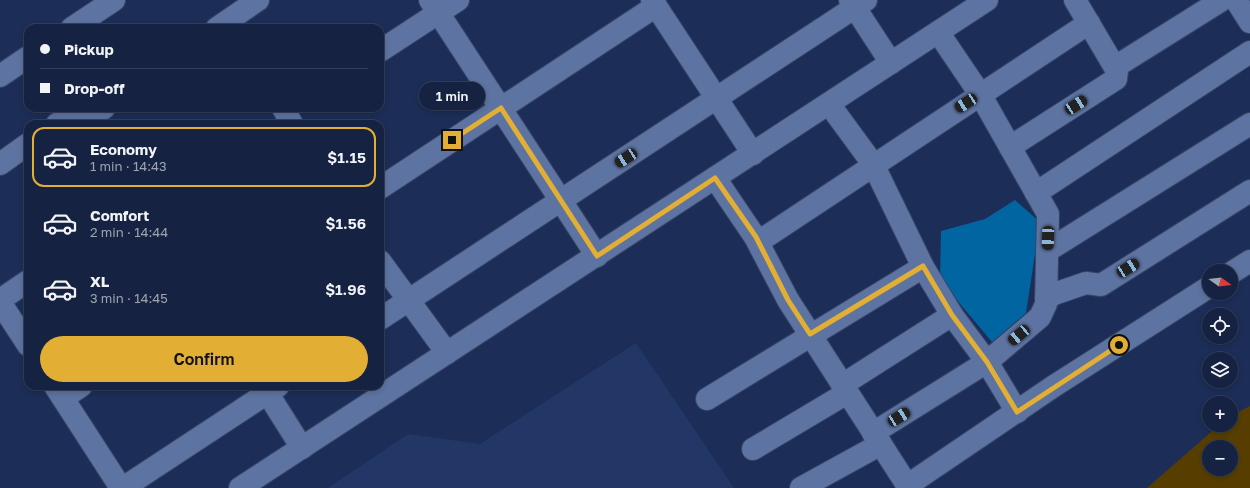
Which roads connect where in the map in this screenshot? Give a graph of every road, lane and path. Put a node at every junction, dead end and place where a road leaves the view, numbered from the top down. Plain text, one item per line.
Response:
1 (114, 0) edge
2 (258, 0) edge
3 (458, 0) edge
4 (987, 0) edge
5 (1075, 0) edge
6 (1222, 0) edge
7 (1236, 0) edge
8 (857, 2) edge
9 (654, 3) edge
10 (434, 6) edge
11 (1250, 22) edge
12 (1089, 23) junction
13 (78, 24) edge
14 (228, 24) edge
15 (938, 32) junction
16 (384, 48) edge
17 (1250, 52) edge
18 (24, 60) edge
19 (891, 63) junction
20 (1115, 67) junction
21 (0, 76) edge
22 (980, 94) junction
23 (716, 98) junction
24 (829, 104) junction
25 (501, 108) junction
26 (92, 112) edge
27 (72, 119) edge
28 (1250, 124) edge
29 (24, 147) edge
30 (1010, 147) junction
31 (753, 154) junction
32 (0, 164) edge
33 (874, 164) junction
34 (715, 178) junction
35 (384, 185) edge
36 (1250, 191) edge
37 (1036, 193) junction
38 (561, 200) junction
39 (758, 242) junction
40 (1047, 251) junction
41 (597, 256) junction
42 (1250, 261) edge
43 (923, 266) junction
44 (384, 267) edge
45 (1238, 269) edge
46 (24, 284) edge
47 (1202, 292) edge
48 (1046, 298) junction
49 (0, 301) edge
50 (408, 301) junction
51 (952, 315) junction
52 (384, 316) edge
53 (810, 334) junction
54 (24, 339) edge
55 (447, 354) junction
56 (987, 362) junction
57 (845, 389) junction
58 (267, 390) edge
59 (271, 390) edge
60 (59, 392) edge
61 (707, 399) dead end
62 (1017, 412) junction
63 (877, 439) junction
64 (302, 448) junction
65 (753, 450) dead end
66 (909, 487) edge
67 (122, 488) edge
68 (240, 488) edge
69 (801, 488) edge

1 - 13 street
2 - 14 street
3 - 10 street
4 - 15 street
5 - 12 street
6 - 20 street
7 - 11 street
8 - 19 street
8 - 23 street
9 - 23 street
9 - 25 street
10 - 16 street
10 - 25 street
12 - 20 street
12 - 22 street
15 - 19 street
15 - 22 street
17 - 37 street
18 - 21 street
19 - 24 street
20 - 30 street
22 - 30 street
22 - 33 street
23 - 31 street
23 - 38 street
24 - 31 street
24 - 33 street
25 - 35 street
25 - 38 street
26 - 27 street
28 - 40 street
29 - 32 street
30 - 37 street
31 - 34 street
33 - 39 street
33 - 43 street
34 - 39 street
34 - 41 street
36 - 48 street
37 - 40 street
38 - 41 street
38 - 50 street
39 - 53 street
40 - 48 street
41 - 55 street
42 - 45 street
43 - 51 street
43 - 53 street
44 - 50 street
46 - 49 street
47 - 62 street
48 - 56 street
49 - 54 street
50 - 52 street
50 - 55 street
51 - 56 street
51 - 57 street
53 - 57 street
53 - 61 street
55 - 64 street
56 - 62 street
56 - 63 street
57 - 63 street
57 - 65 street
58 - 67 street
59 - 64 street
60 - 67 street
62 - 66 street
63 - 66 street
63 - 69 street
64 - 68 street

